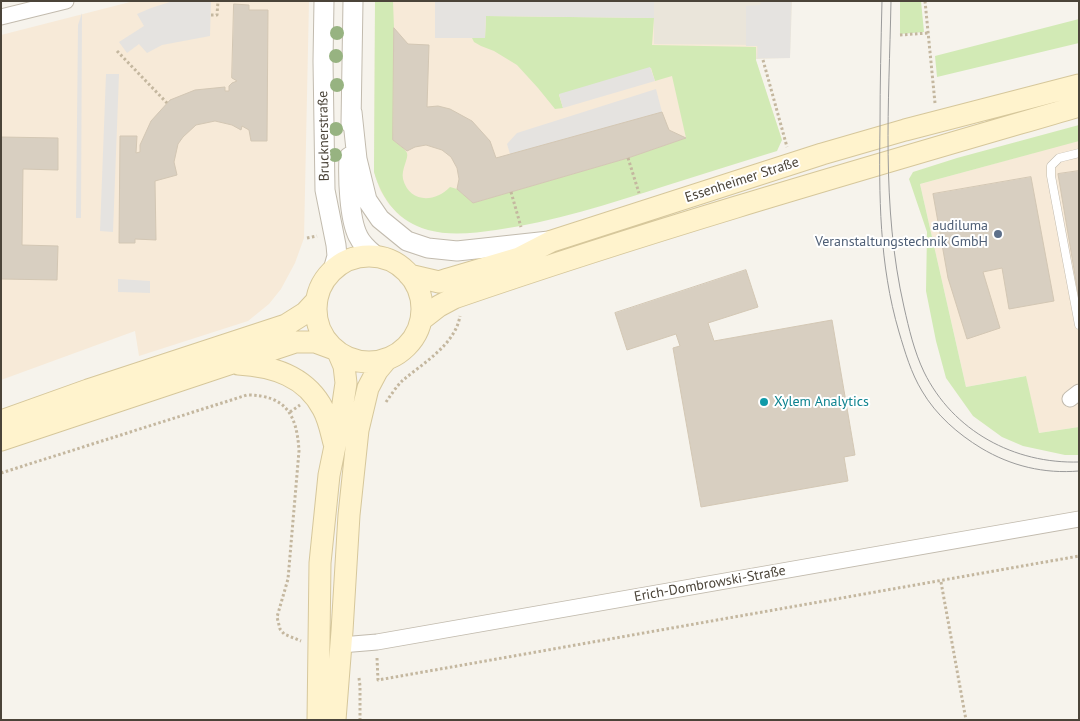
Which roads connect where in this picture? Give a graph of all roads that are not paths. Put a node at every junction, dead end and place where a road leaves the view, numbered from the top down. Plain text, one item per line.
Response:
1 (66, 1) edge
2 (324, 1) edge
3 (353, 1) edge
4 (48, 4) edge
5 (1, 17) edge
6 (1079, 85) edge
7 (1079, 106) edge
8 (352, 112) junction
9 (1079, 153) edge
10 (552, 241) junction
11 (376, 257) junction
12 (333, 270) junction
13 (409, 276) junction
14 (316, 300) junction
15 (420, 320) junction
16 (1079, 325) edge
17 (336, 351) junction
18 (387, 359) junction
19 (227, 364) junction
20 (1, 421) edge
21 (1, 440) edge
22 (334, 446) junction
23 (1079, 520) edge
24 (341, 645) junction
25 (318, 720) edge
26 (335, 720) edge

1 - 4 street
2 - 12 street, Brucknerstraße
3 - 8 street, Brucknerstraße
4 - 5 street
6 - 10 main road, Essenheimer Straße
7 - 15 main road, Essenheimer Straße
8 - 10 street
8 - 11 street, Brucknerstraße
9 - 16 lane
10 - 13 main road, Essenheimer Straße
11 - 12 main road
11 - 13 main road
12 - 14 main road
13 - 15 main road
14 - 17 main road
14 - 20 main road
15 - 18 main road
17 - 18 main road
17 - 19 main road
17 - 22 main road
18 - 24 main road
19 - 21 main road
19 - 22 main road
22 - 25 main road
23 - 24 street, Erich-Dombrowski-Straße
24 - 26 main road

